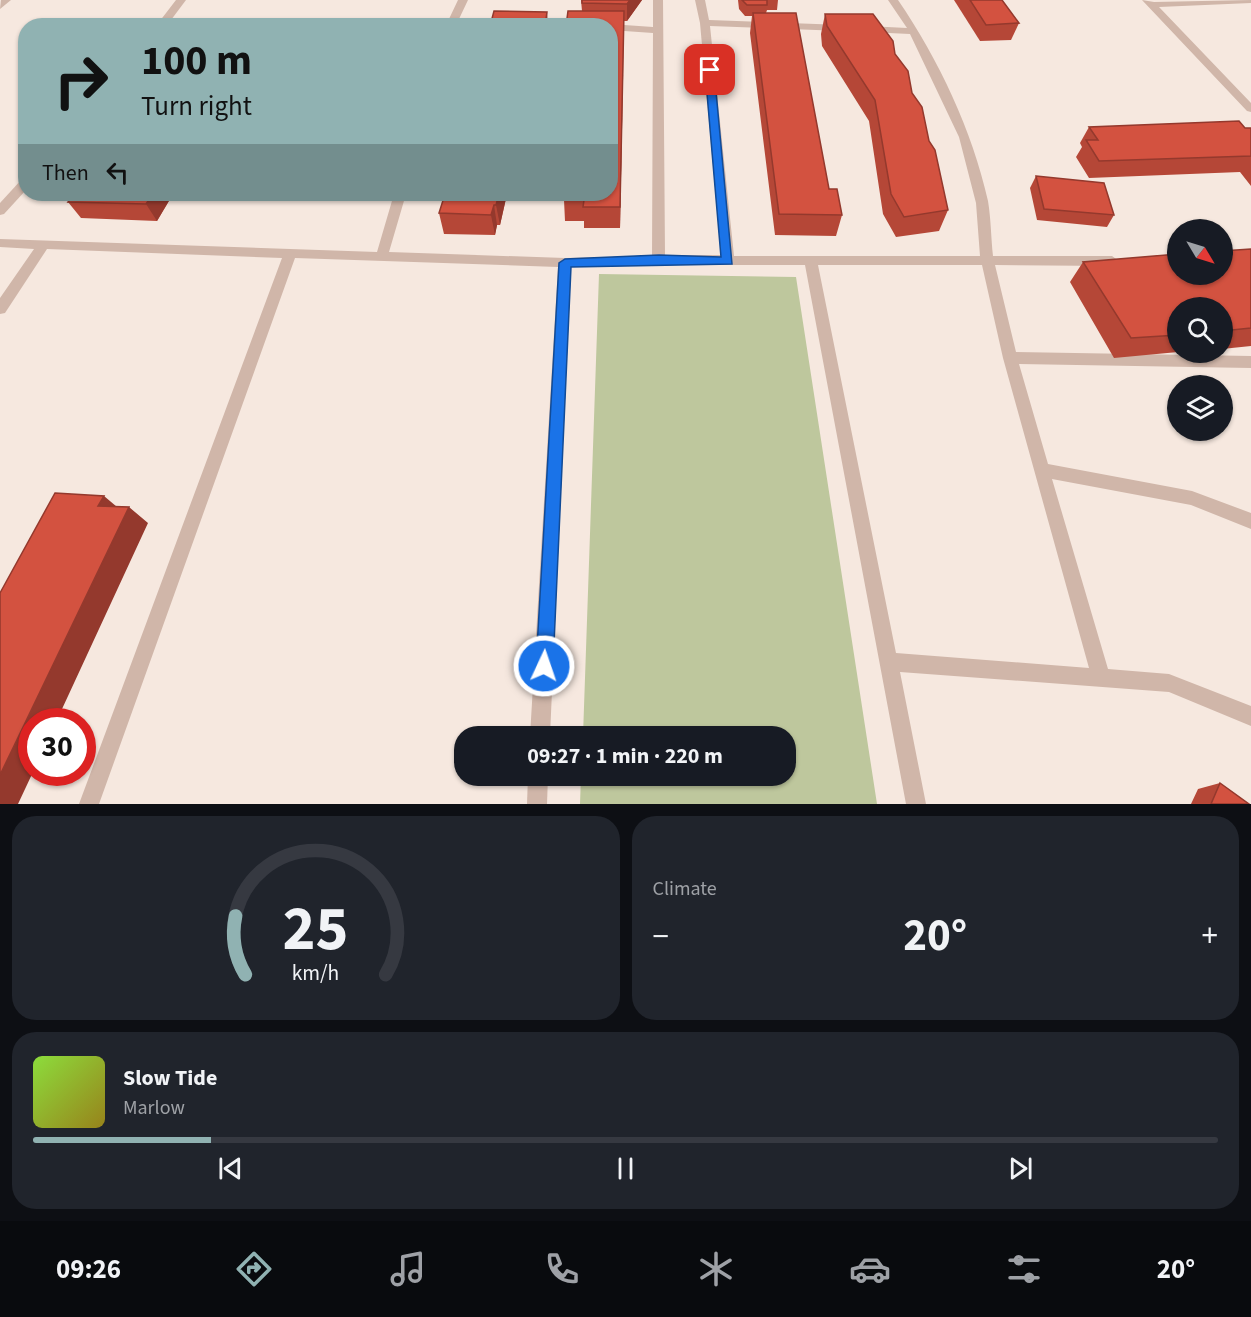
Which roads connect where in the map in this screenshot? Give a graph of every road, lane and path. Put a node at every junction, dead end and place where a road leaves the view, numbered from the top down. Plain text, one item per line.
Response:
1 (6, 0) edge
2 (181, 0) edge
3 (463, 0) edge
4 (658, 0) edge
5 (700, 0) edge
6 (893, 0) edge
7 (1251, 0) edge
8 (1150, 3) edge
9 (0, 6) edge
10 (167, 18) edge
11 (455, 18) edge
12 (705, 23) junction
13 (618, 28) edge
14 (656, 30) junction
15 (914, 31) junction
16 (1251, 109) edge
17 (18, 191) edge
18 (398, 201) edge
19 (0, 211) edge
20 (0, 243) edge
21 (42, 247) junction
22 (291, 252) junction
23 (382, 255) junction
24 (659, 260) junction
25 (987, 260) junction
26 (728, 261) junction
27 (1130, 261) edge
28 (811, 262) junction
29 (565, 263) junction
30 (0, 309) edge
31 (1010, 358) junction
32 (1251, 362) edge
33 (1042, 470) junction
34 (1251, 521) edge
35 (888, 662) junction
36 (1101, 678) junction
37 (1251, 716) edge
38 (541, 726) edge
39 (538, 786) edge
40 (89, 804) edge
41 (537, 804) edge
42 (916, 804) edge

1 - 9 street
2 - 10 street
3 - 11 street
4 - 14 street
5 - 12 street
6 - 15 street
7 - 8 street
8 - 16 street
12 - 15 street
12 - 26 street
13 - 14 street
14 - 24 street
15 - 25 street
17 - 19 street
18 - 23 street
20 - 21 street
21 - 22 street
21 - 30 street
22 - 23 street
22 - 40 street
23 - 29 street
24 - 26 street
24 - 29 street
25 - 27 street
25 - 28 street
25 - 31 street
26 - 28 street
28 - 35 street
29 - 38 street
31 - 32 street
31 - 33 street
33 - 34 street
33 - 36 street
35 - 36 street
35 - 42 street
36 - 37 street
39 - 41 street

